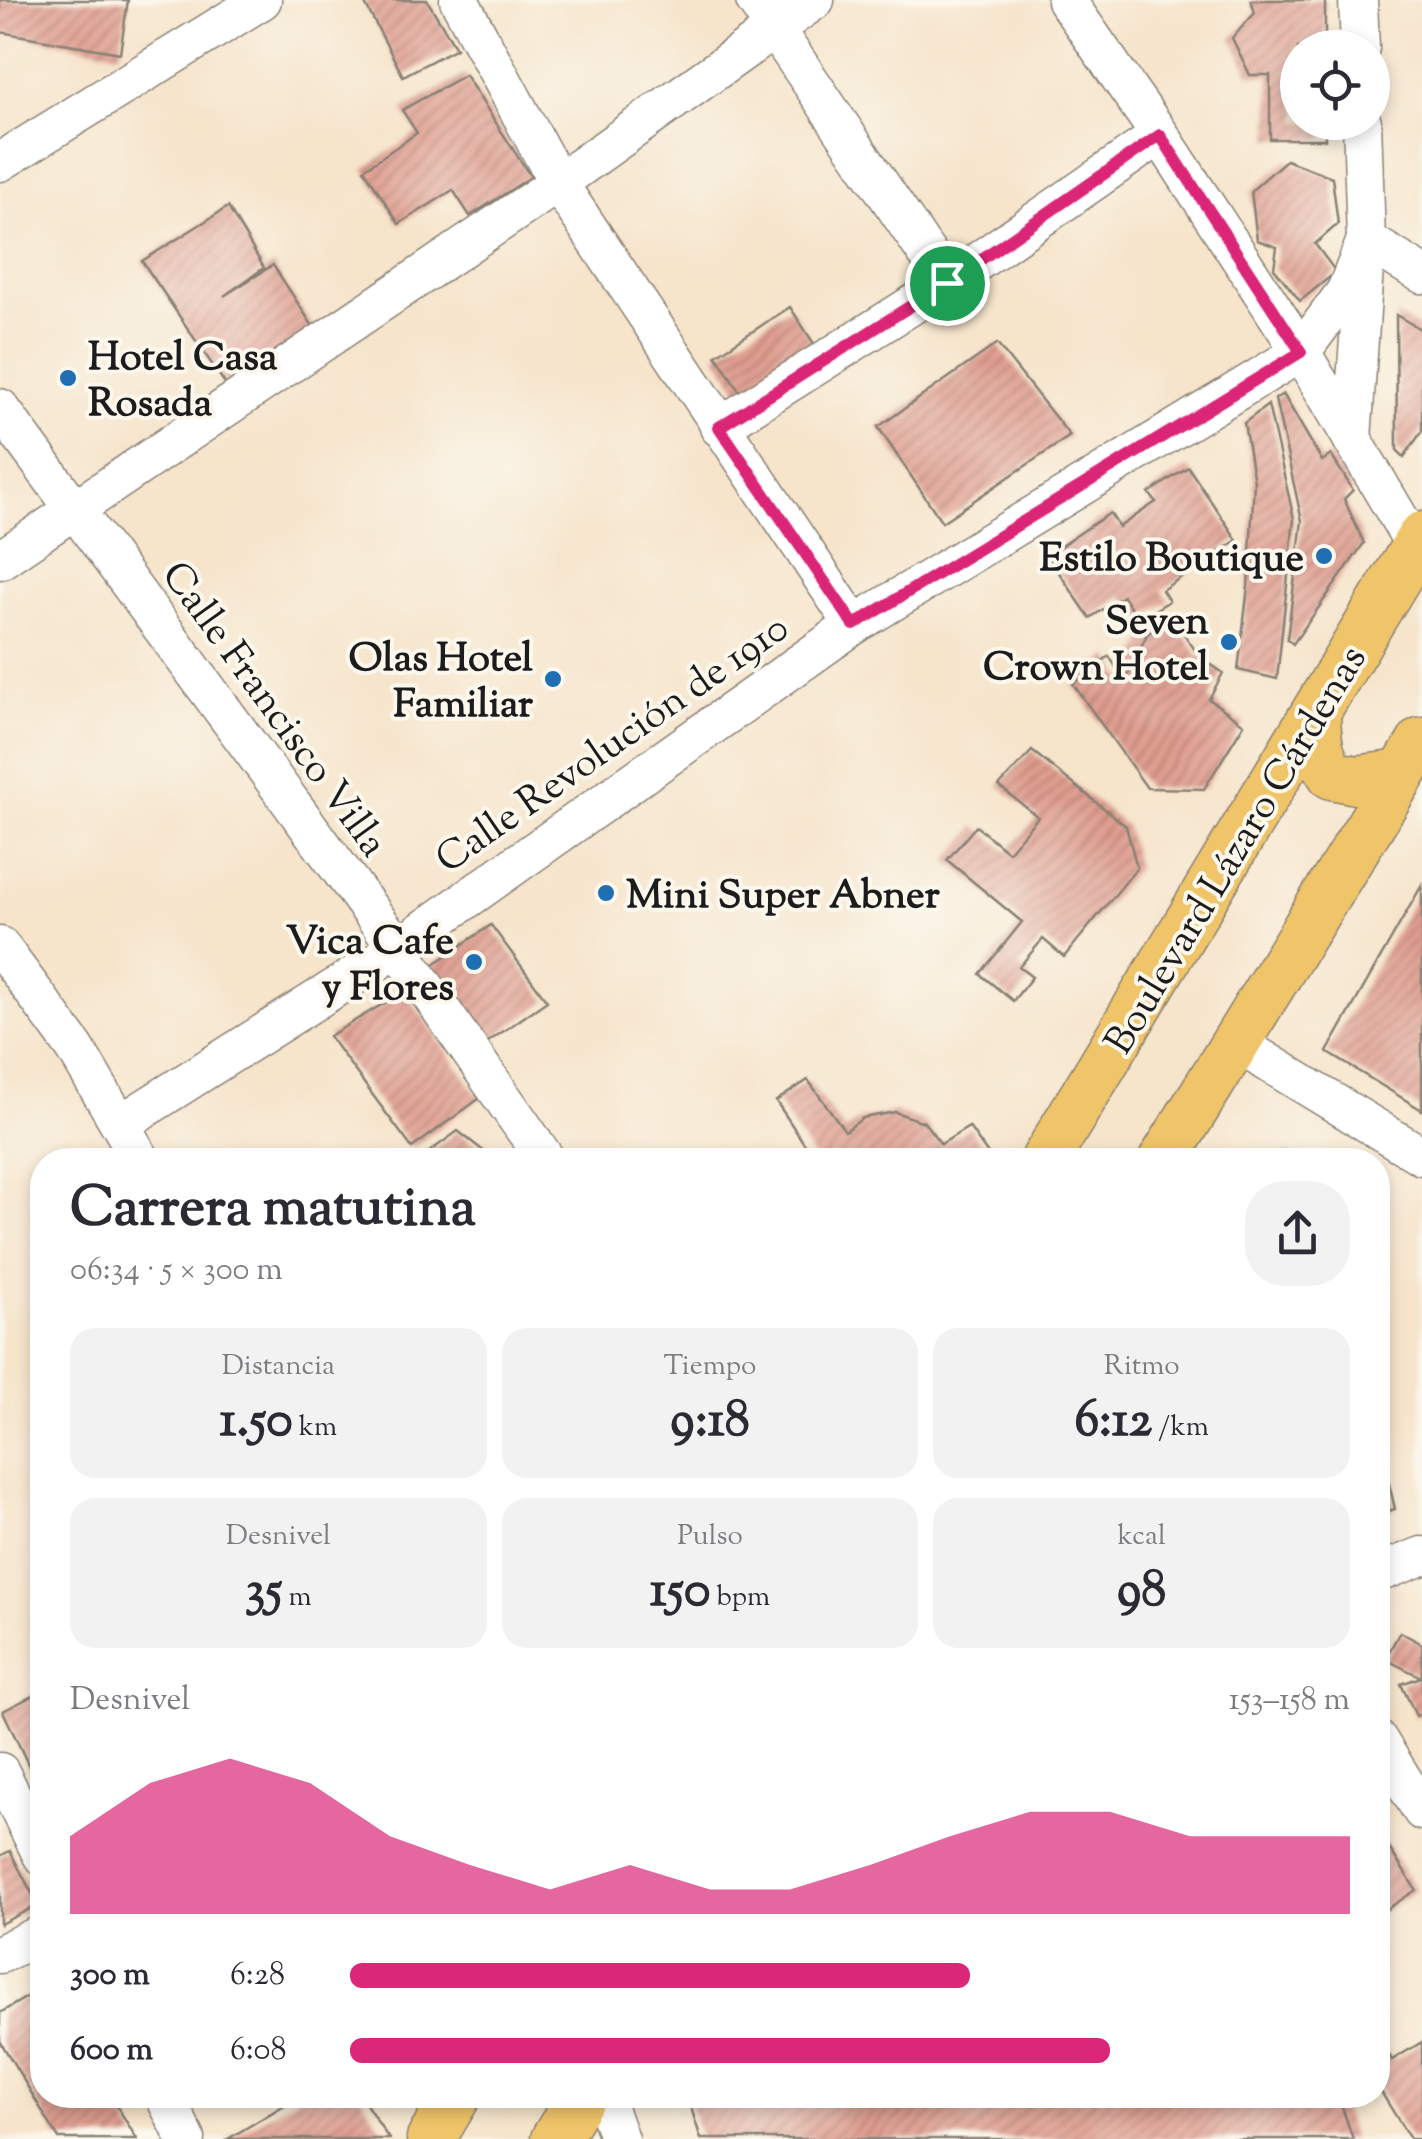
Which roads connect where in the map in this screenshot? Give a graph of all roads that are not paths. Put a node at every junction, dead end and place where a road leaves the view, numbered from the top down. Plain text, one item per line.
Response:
1 (262, 0) edge
2 (460, 0) edge
3 (815, 0) edge
4 (1066, 0) edge
5 (1358, 0) edge
6 (765, 15) edge
7 (1359, 30) edge
8 (1160, 135) junction
9 (1363, 140) edge
10 (0, 162) edge
11 (558, 183) junction
12 (1366, 240) junction
13 (1422, 274) edge
14 (947, 283) junction
15 (1301, 352) junction
16 (0, 408) edge
17 (719, 427) junction
18 (1352, 439) junction
19 (76, 512) junction
20 (1419, 542) edge
21 (0, 560) edge
22 (854, 625) junction
23 (1316, 716) junction
24 (1412, 758) edge
25 (0, 946) edge
26 (398, 948) junction
27 (1236, 1042) junction
28 (122, 1123) junction
29 (135, 1148) edge
30 (538, 1148) edge
31 (1051, 1148) edge
32 (1170, 1148) edge
33 (1422, 1156) edge
34 (1422, 1556) edge
35 (1390, 1568) edge
36 (1390, 1759) edge
37 (0, 1772) edge
38 (1422, 1811) edge
39 (30, 1831) edge
40 (30, 1940) edge
41 (0, 1954) edge
42 (170, 2108) edge
43 (574, 2108) edge
44 (608, 2108) edge
45 (445, 2115) edge
46 (186, 2139) edge
47 (406, 2139) edge
48 (555, 2139) edge
49 (619, 2139) edge

1 - 10 street
2 - 11 street
3 - 6 street
4 - 8 street
5 - 7 street
6 - 11 street
6 - 14 street
8 - 14 street
8 - 15 street
9 - 12 street
11 - 17 street
11 - 19 street
12 - 13 street
12 - 15 street, Calle Revolución de 1910
12 - 18 street
14 - 17 street
15 - 18 street
15 - 22 street, Calle Revolución de 1910
16 - 19 street, Calle Francisco Villa
17 - 22 street
18 - 20 street
19 - 21 street
19 - 26 street, Calle Francisco Villa
20 - 23 main road, Boulevard Lázaro Cárdenas
22 - 26 street, Calle Revolución de 1910
23 - 24 main road
23 - 31 main road, Boulevard Lázaro Cárdenas
24 - 27 main road
25 - 28 street
26 - 28 street, Calle Revolución de 1910
26 - 30 street, Calle Francisco Villa
27 - 32 main road
27 - 33 street
28 - 29 street
34 - 35 street
36 - 38 street
37 - 39 street
40 - 41 street
42 - 46 street
43 - 48 main road
44 - 49 street
45 - 47 street

